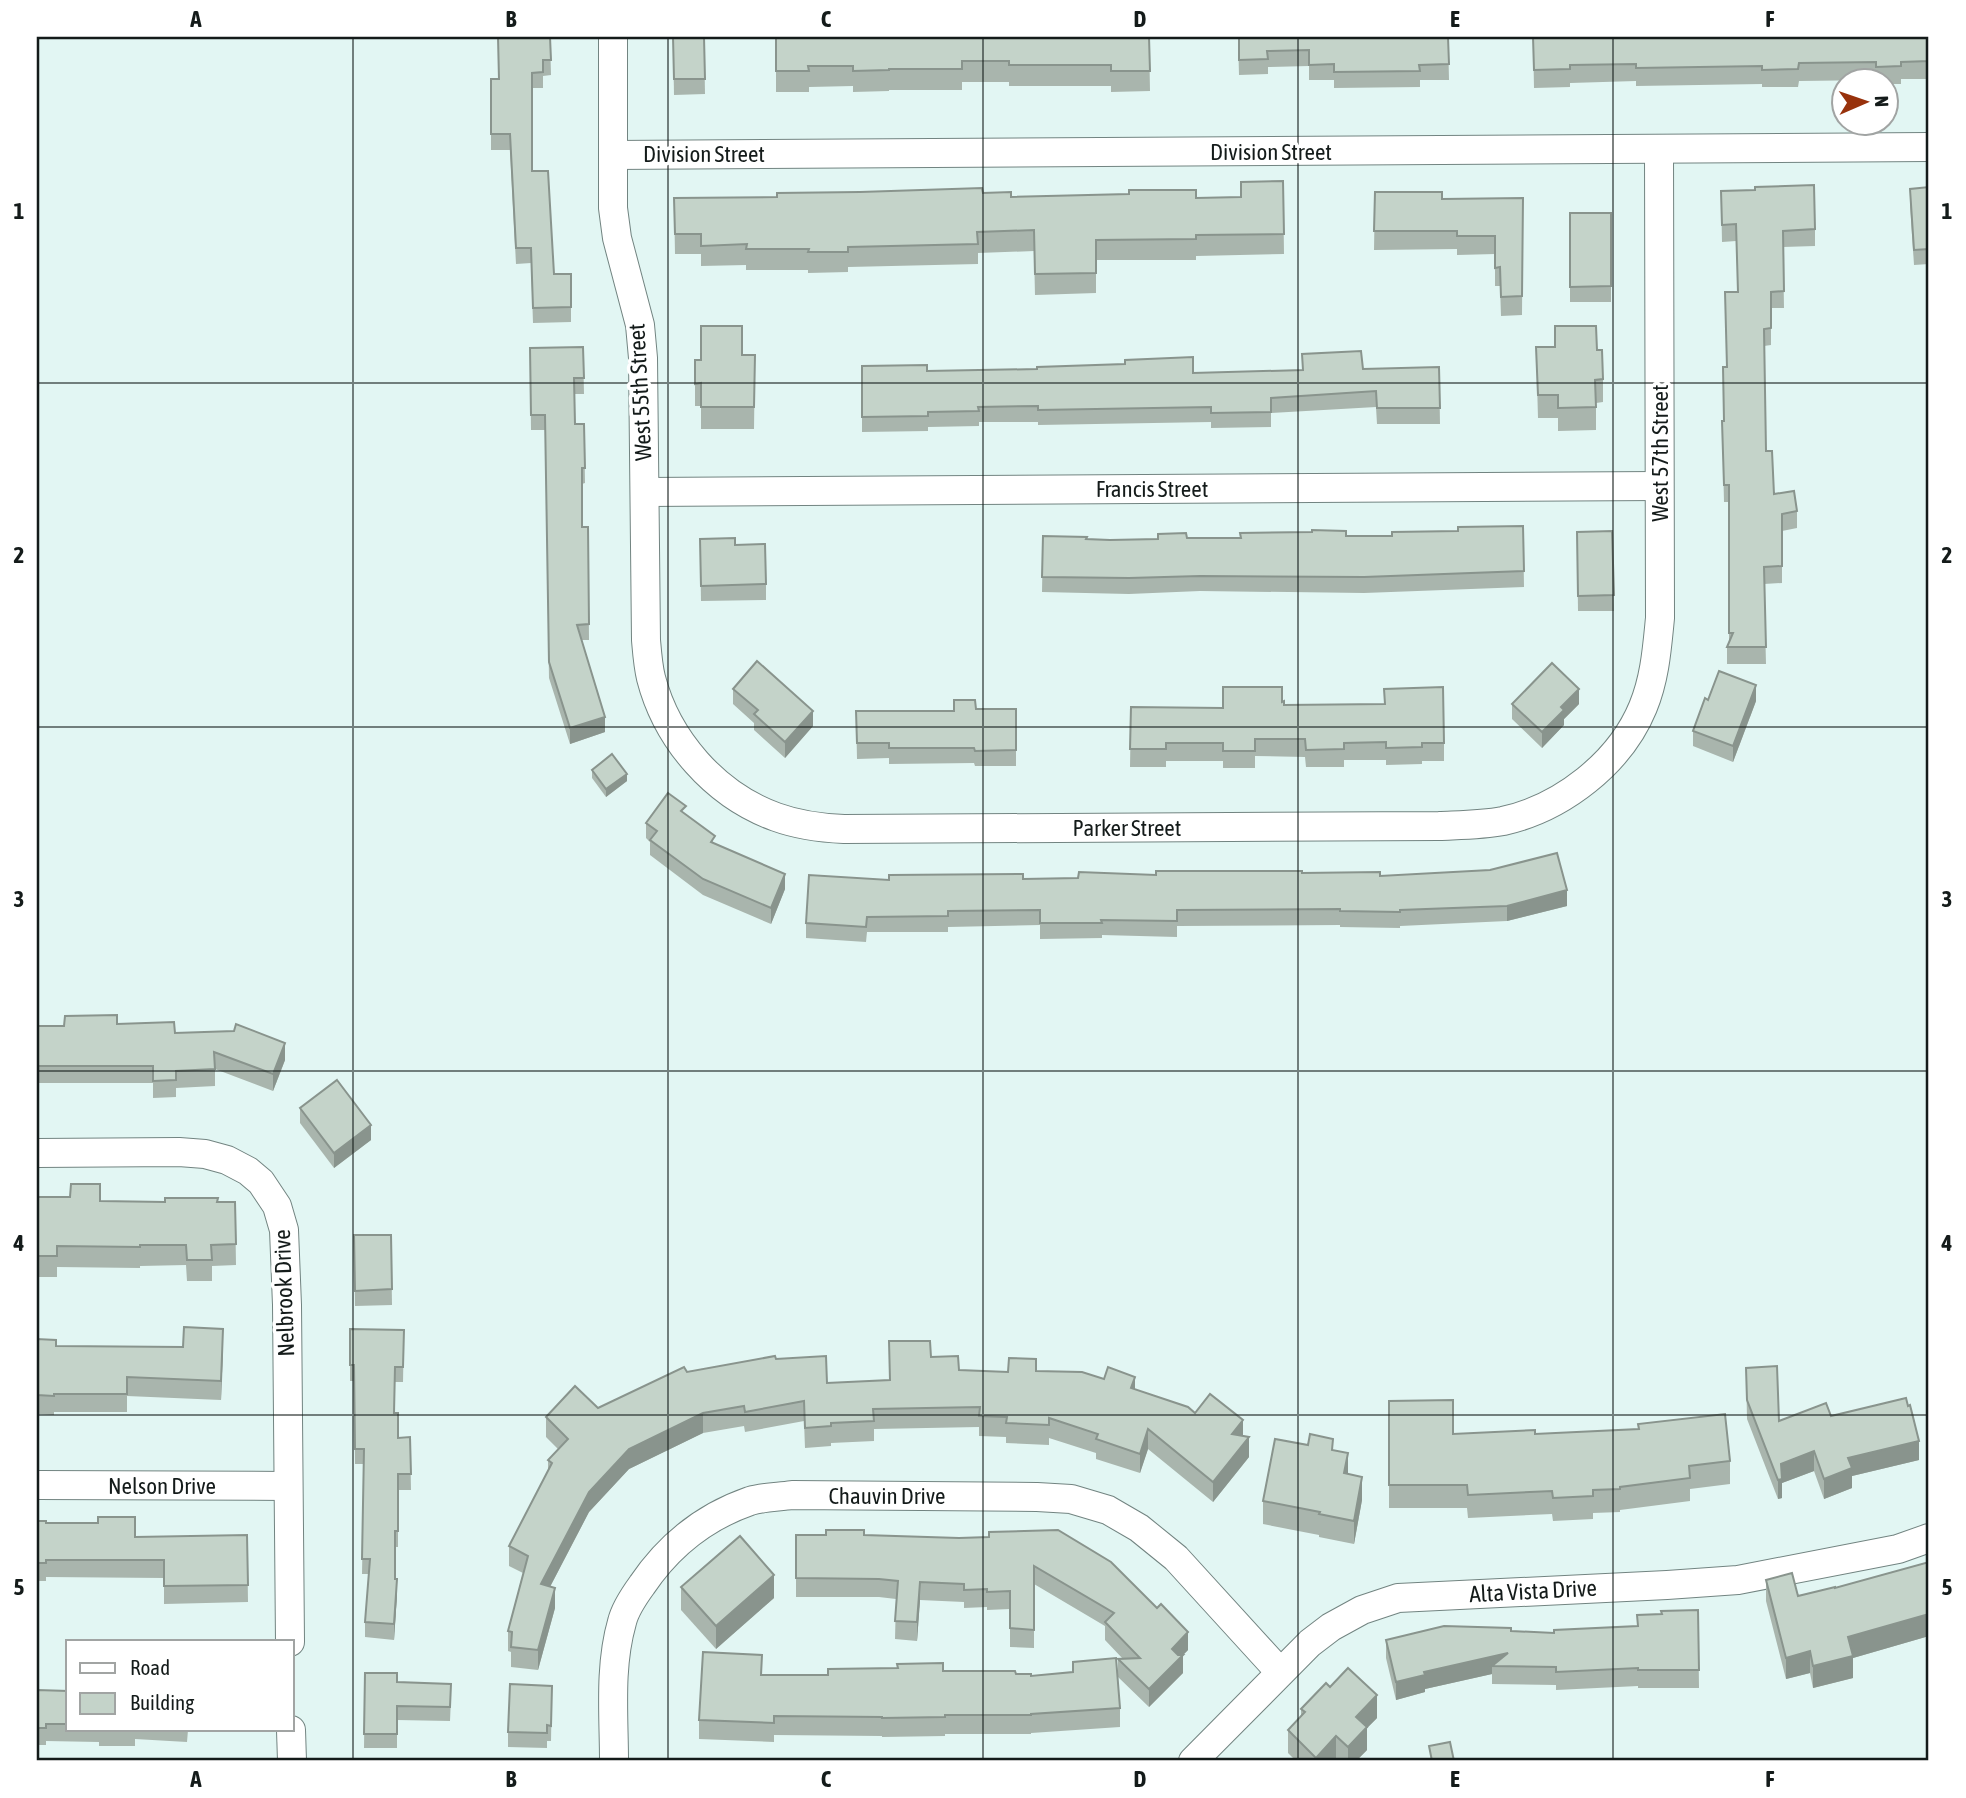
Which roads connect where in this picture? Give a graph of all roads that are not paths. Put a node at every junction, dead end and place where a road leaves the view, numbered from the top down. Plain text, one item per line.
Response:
1 (613, 37) edge
2 (1929, 147) edge
3 (1659, 150) junction
4 (613, 155) junction
5 (1660, 486) junction
6 (645, 492) junction
7 (661, 707) joint
8 (1619, 747) joint
9 (37, 1153) edge
10 (37, 1485) edge
11 (288, 1486) junction
12 (1929, 1538) edge
13 (290, 1640) edge
14 (1280, 1672) junction
15 (292, 1731) edge
16 (292, 1761) edge
17 (614, 1761) edge
18 (1193, 1761) edge

1 - 4 street, West 55th Street
2 - 3 street, Division Street
3 - 4 street, Division Street
3 - 5 street, West 57th Street
4 - 6 street, West 55th Street
5 - 6 street, Francis Street
5 - 8 street, West 57th Street
6 - 7 street, West 55th Street
7 - 8 street, Parker Street
9 - 11 street, Nelbrook Drive
10 - 11 street, Nelson Drive
11 - 13 street, Nelbrook Drive
12 - 14 street, Alta Vista Drive
14 - 17 street, Chauvin Drive
14 - 18 street, Alta Vista Drive
15 - 16 street

